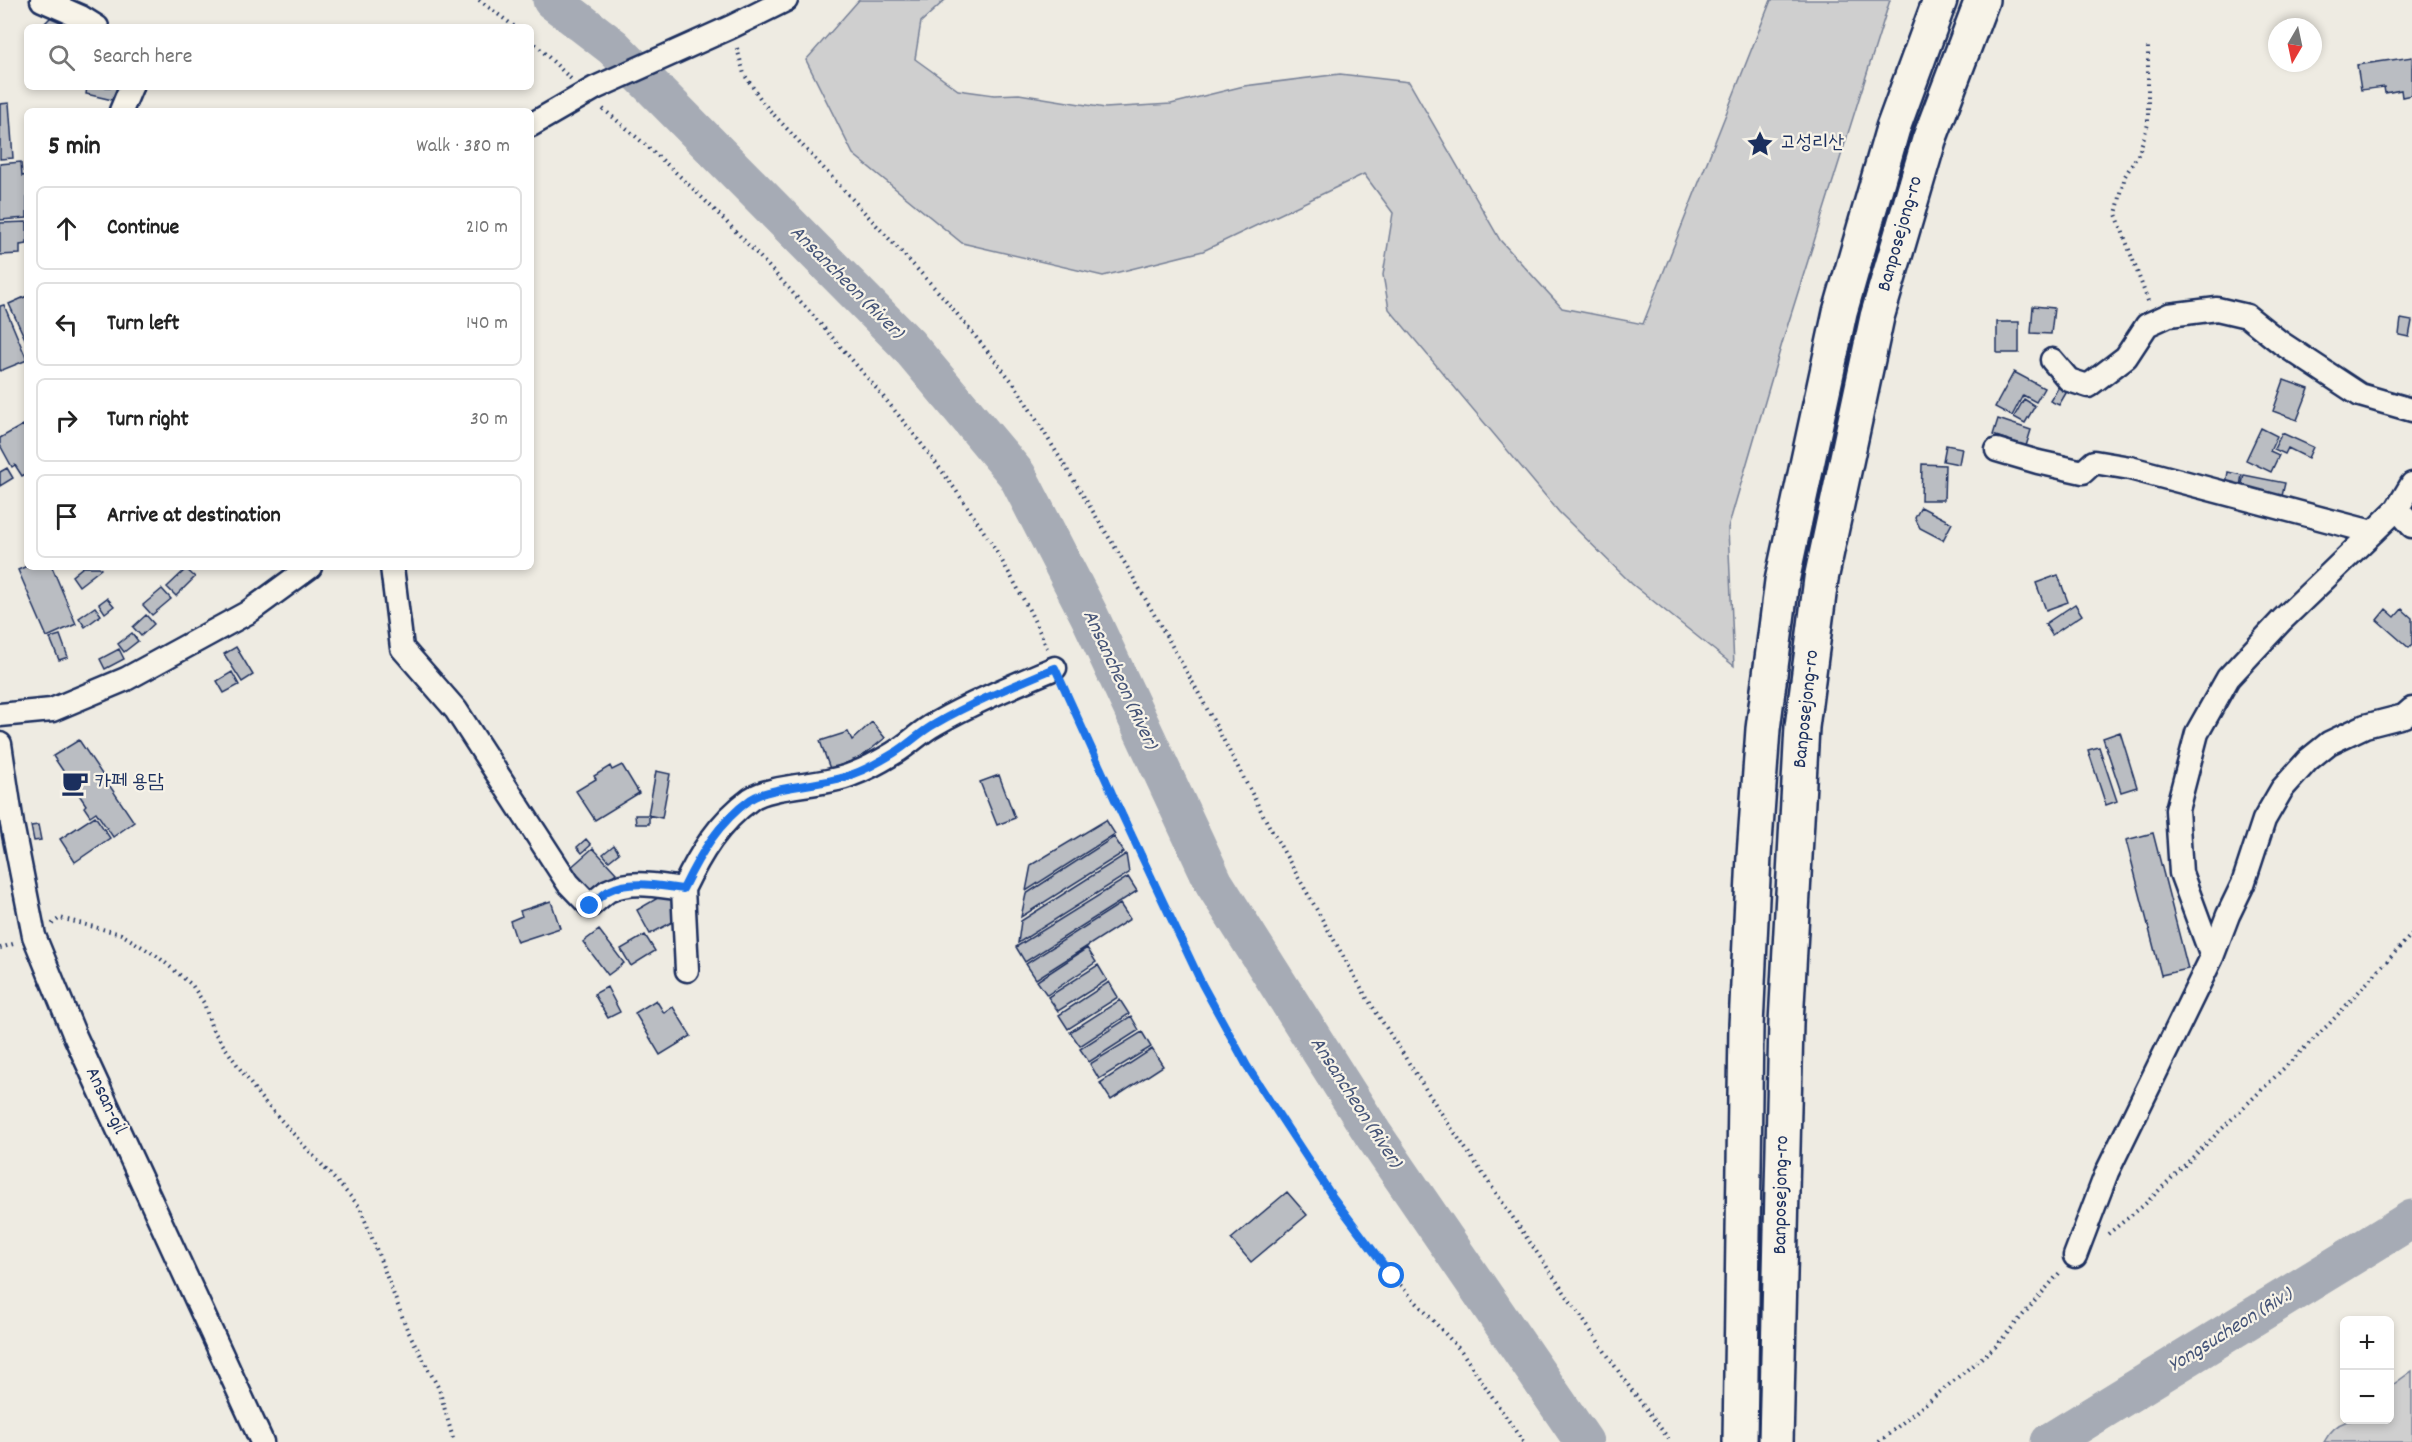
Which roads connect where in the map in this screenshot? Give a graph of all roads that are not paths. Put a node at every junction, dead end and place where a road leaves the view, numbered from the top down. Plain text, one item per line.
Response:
1 (42, 0) edge
2 (786, 0) edge
3 (1940, 0) edge
4 (1982, 0) edge
5 (92, 24) edge
6 (130, 90) edge
7 (122, 108) edge
8 (534, 123) edge
9 (2052, 360) dead end
10 (2412, 410) edge
11 (1997, 450) dead end
12 (2412, 484) edge
13 (2405, 518) edge
14 (2372, 532) junction
15 (306, 570) edge
16 (392, 570) edge
17 (1055, 668) road end
18 (2412, 709) edge
19 (0, 715) edge
20 (0, 744) edge
21 (6, 830) edge
22 (683, 889) junction
23 (2212, 957) junction
24 (687, 970) dead end
25 (2072, 1261) road end
26 (262, 1442) edge
27 (1740, 1442) edge
28 (1776, 1442) edge

1 - 5 street
2 - 8 street
3 - 27 highway, Banposejong-ro
4 - 28 highway, Banposejong-ro
6 - 7 street
9 - 10 street
11 - 14 street
12 - 13 street
13 - 14 street
14 - 23 street
15 - 19 street
16 - 22 street
17 - 22 street
18 - 23 street
20 - 21 street, Ansan-gil
21 - 26 street, Ansan-gil
22 - 24 street
23 - 25 street

